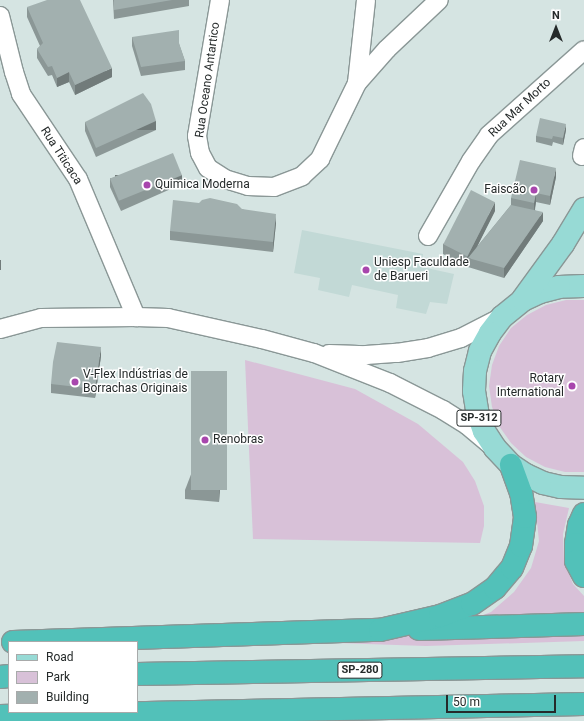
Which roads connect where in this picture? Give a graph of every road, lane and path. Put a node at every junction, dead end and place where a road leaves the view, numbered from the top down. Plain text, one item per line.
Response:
1 (220, 0) edge
2 (366, 0) edge
3 (439, 0) edge
4 (0, 16) edge
5 (584, 50) edge
6 (357, 83) junction
7 (584, 209) edge
8 (428, 236) dead end
9 (584, 286) edge
10 (523, 300) junction
11 (136, 317) junction
12 (502, 317) junction
13 (0, 330) edge
14 (314, 353) junction
15 (495, 448) junction
16 (511, 465) junction
17 (584, 488) edge
18 (584, 514) edge
19 (584, 576) edge
20 (584, 624) edge
21 (380, 630) junction
22 (44, 641) edge
23 (584, 666) edge
24 (138, 674) edge
25 (584, 704) edge
26 (0, 716) edge

1 - 6 street, Rua Oceano Antartico
2 - 6 street
3 - 6 street, Rua Oceano Antartico
4 - 11 street, Rua Titicaca
5 - 8 street, Rua Mar Morto
7 - 10 main road, SP-312
9 - 10 main road
10 - 12 main road, SP-312
11 - 13 street
11 - 14 street
12 - 14 street
12 - 15 main road, SP-312
14 - 15 street
15 - 16 main road, SP-312
16 - 17 main road, SP-312
16 - 21 highway
18 - 19 highway
20 - 21 highway
21 - 22 highway
23 - 24 highway, SP-280
25 - 26 highway

